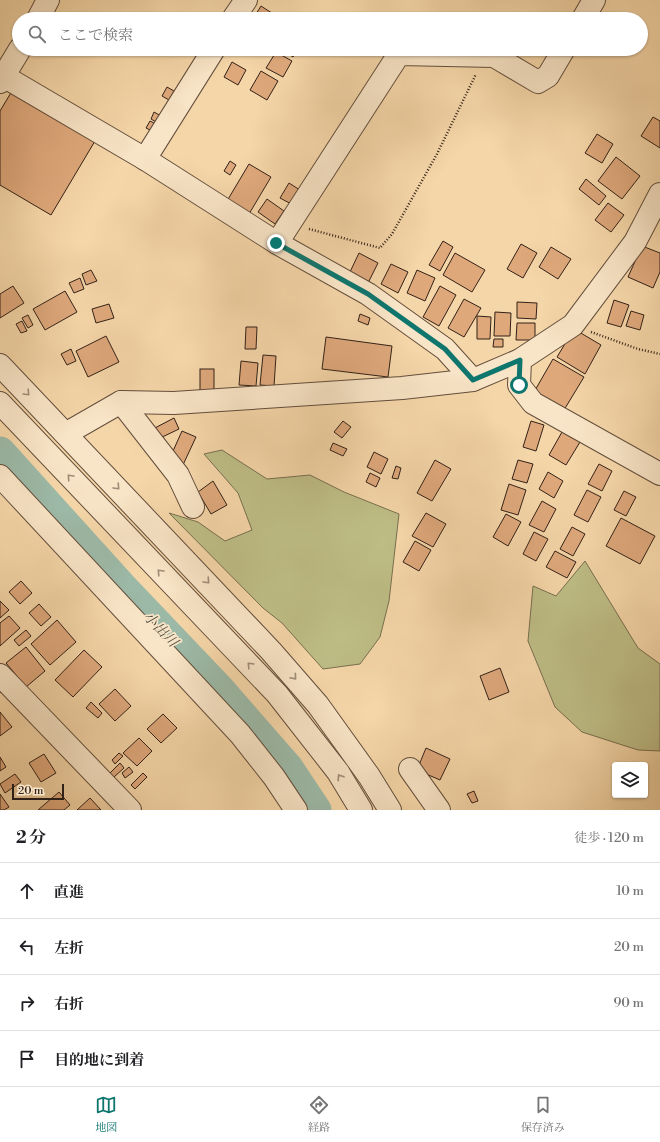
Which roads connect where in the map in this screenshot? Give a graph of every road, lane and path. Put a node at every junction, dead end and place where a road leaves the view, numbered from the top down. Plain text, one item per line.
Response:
1 (48, 0) edge
2 (246, 0) edge
3 (594, 0) edge
4 (42, 12) edge
5 (238, 12) edge
6 (587, 12) edge
7 (15, 56) edge
8 (210, 56) edge
9 (398, 56) edge
10 (482, 56) joint
11 (494, 56) edge
12 (494, 56) edge
13 (560, 56) edge
14 (1, 77) edge
15 (145, 159) junction
16 (660, 194) edge
17 (289, 223) junction
18 (276, 243) junction
19 (573, 325) junction
20 (660, 354) edge
21 (520, 360) junction
22 (0, 365) edge
23 (473, 380) junction
24 (121, 402) junction
25 (0, 403) edge
26 (66, 433) junction
27 (653, 470) edge
28 (0, 476) edge
29 (193, 507) dead end
30 (0, 675) edge
31 (410, 769) dead end
32 (130, 810) edge
33 (296, 810) edge
34 (361, 810) edge
35 (390, 810) edge
36 (439, 810) edge

1 - 4 street
2 - 5 street
3 - 6 street
7 - 14 street
8 - 15 street
9 - 17 street
10 - 12 street
10 - 17 path
11 - 13 street
14 - 15 street
15 - 18 street
16 - 19 street
17 - 18 street
18 - 23 street
19 - 20 path
19 - 21 street
21 - 23 street
21 - 27 street
22 -> 26 street
23 - 24 street
24 - 26 street
24 - 29 street
34 -> 25 street
26 -> 35 street
28 - 33 street
30 - 32 street
31 - 36 street

